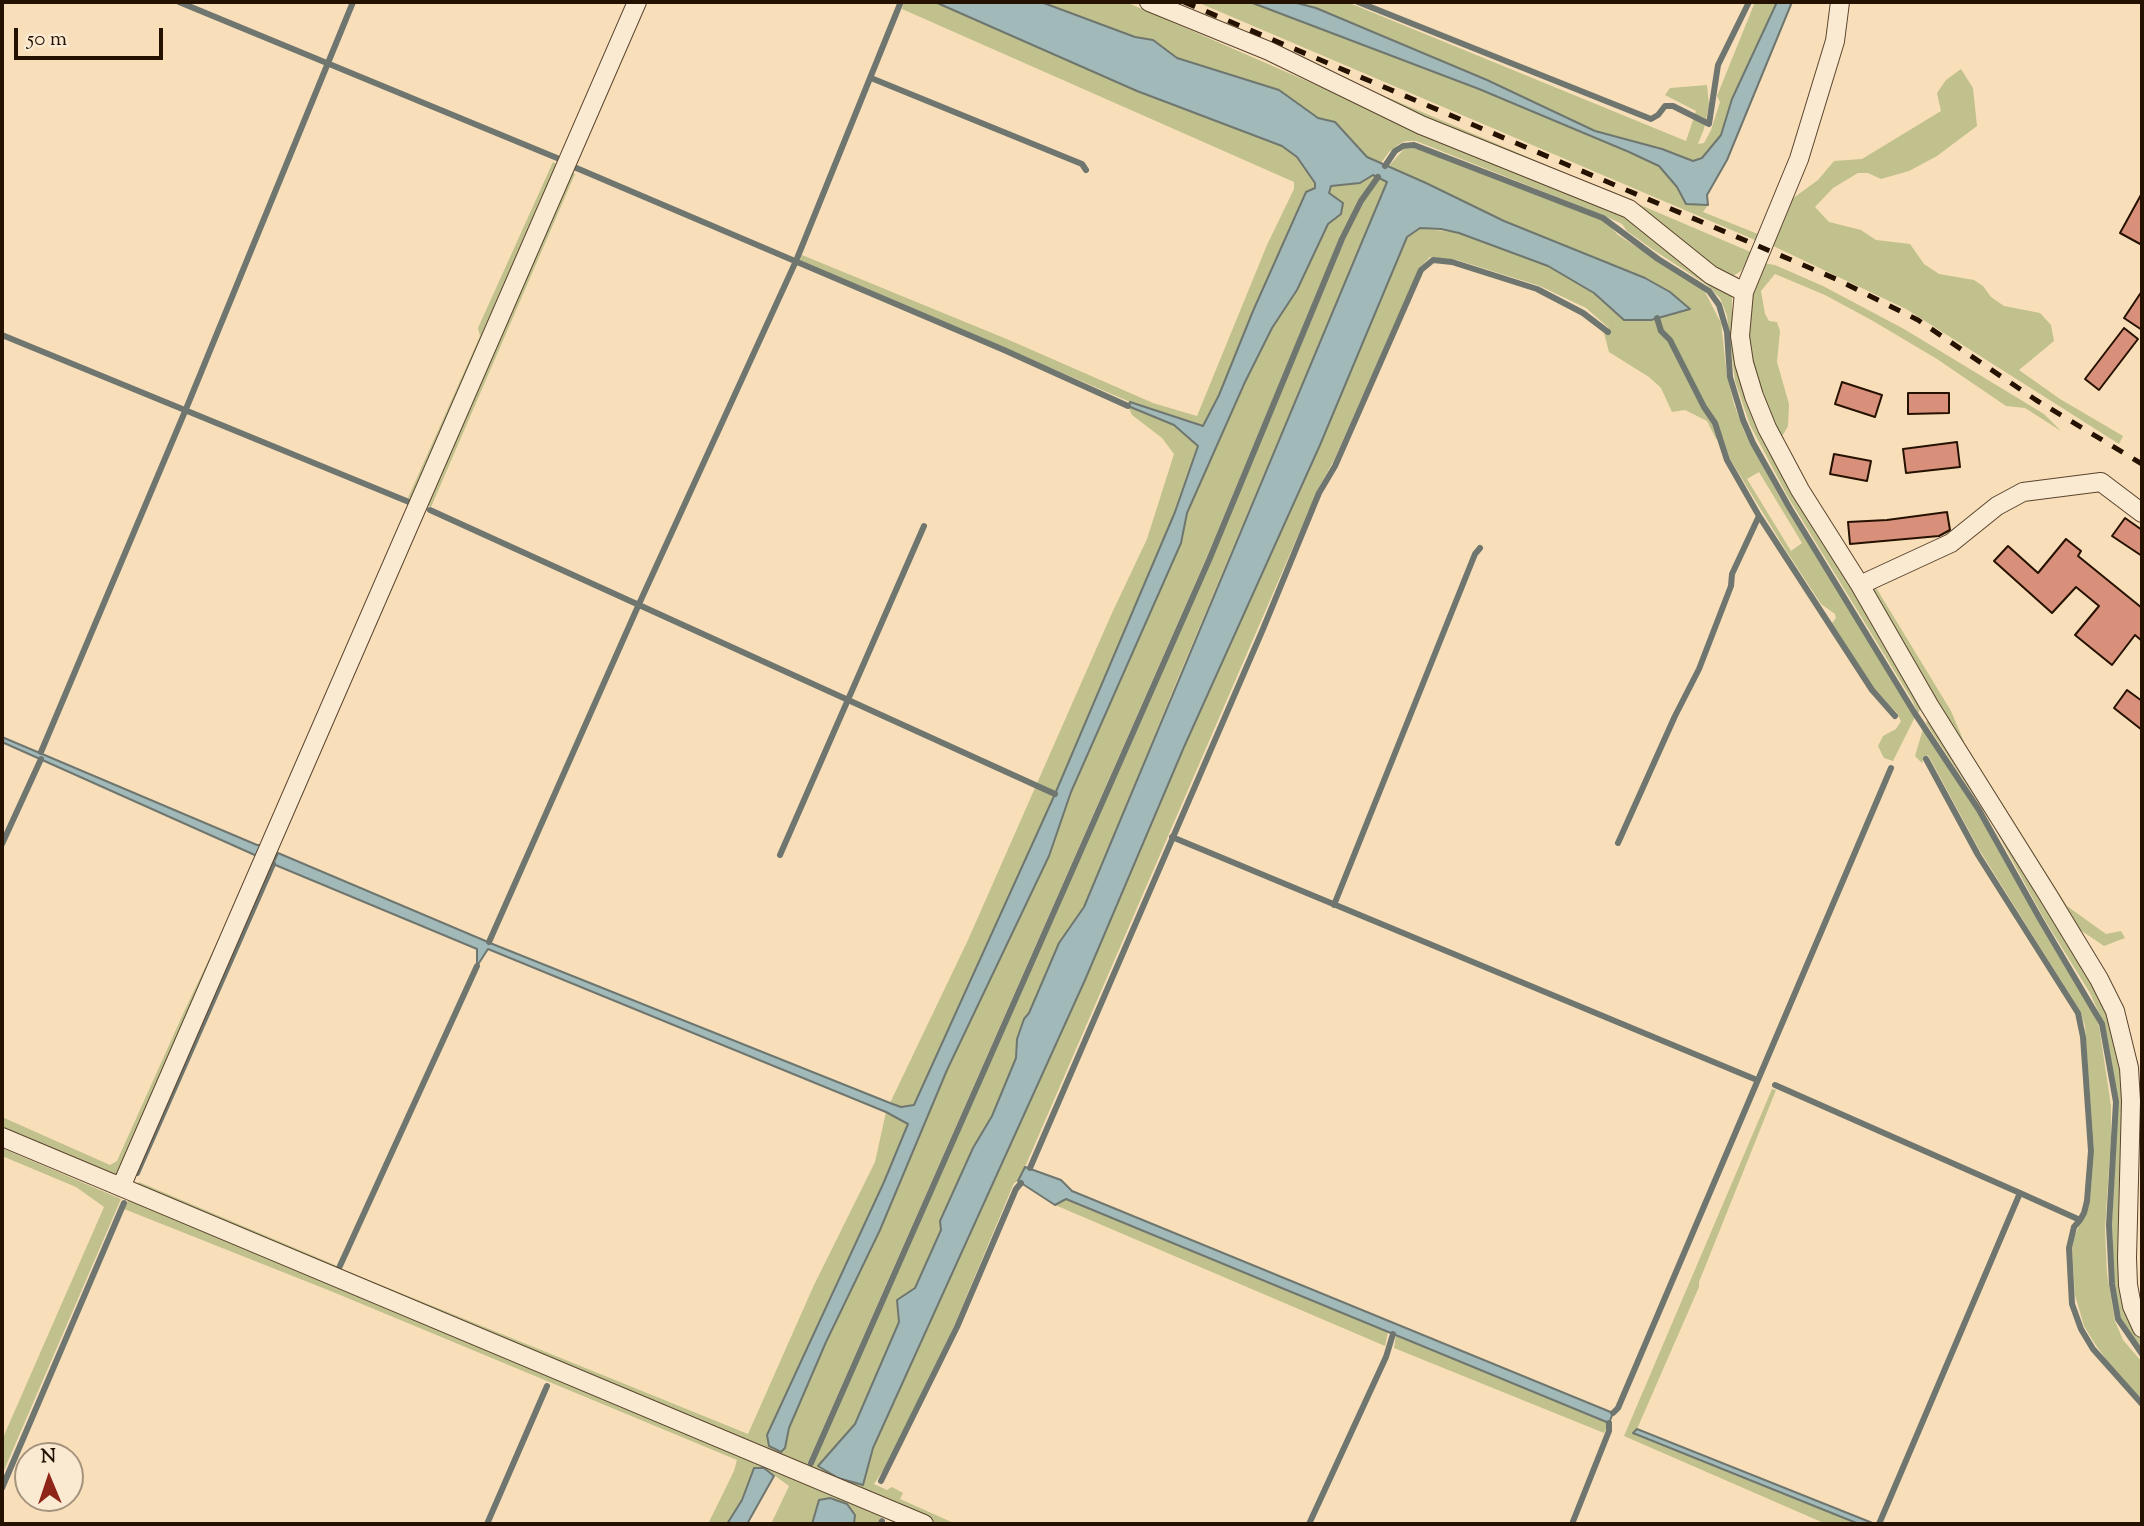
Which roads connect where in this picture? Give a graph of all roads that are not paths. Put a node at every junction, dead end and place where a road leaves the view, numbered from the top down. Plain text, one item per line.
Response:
1 (638, 2) edge
2 (1150, 2) edge
3 (1840, 2) edge
4 (1744, 292) junction
5 (2142, 513) edge
6 (1860, 585) junction
7 (2, 1137) edge
8 (121, 1187) junction
9 (2142, 1328) edge
10 (924, 1524) edge

1 - 8 street
2 - 4 street
3 - 4 street
4 - 6 street
5 - 6 street
6 - 9 street
7 - 8 street
8 - 10 street

